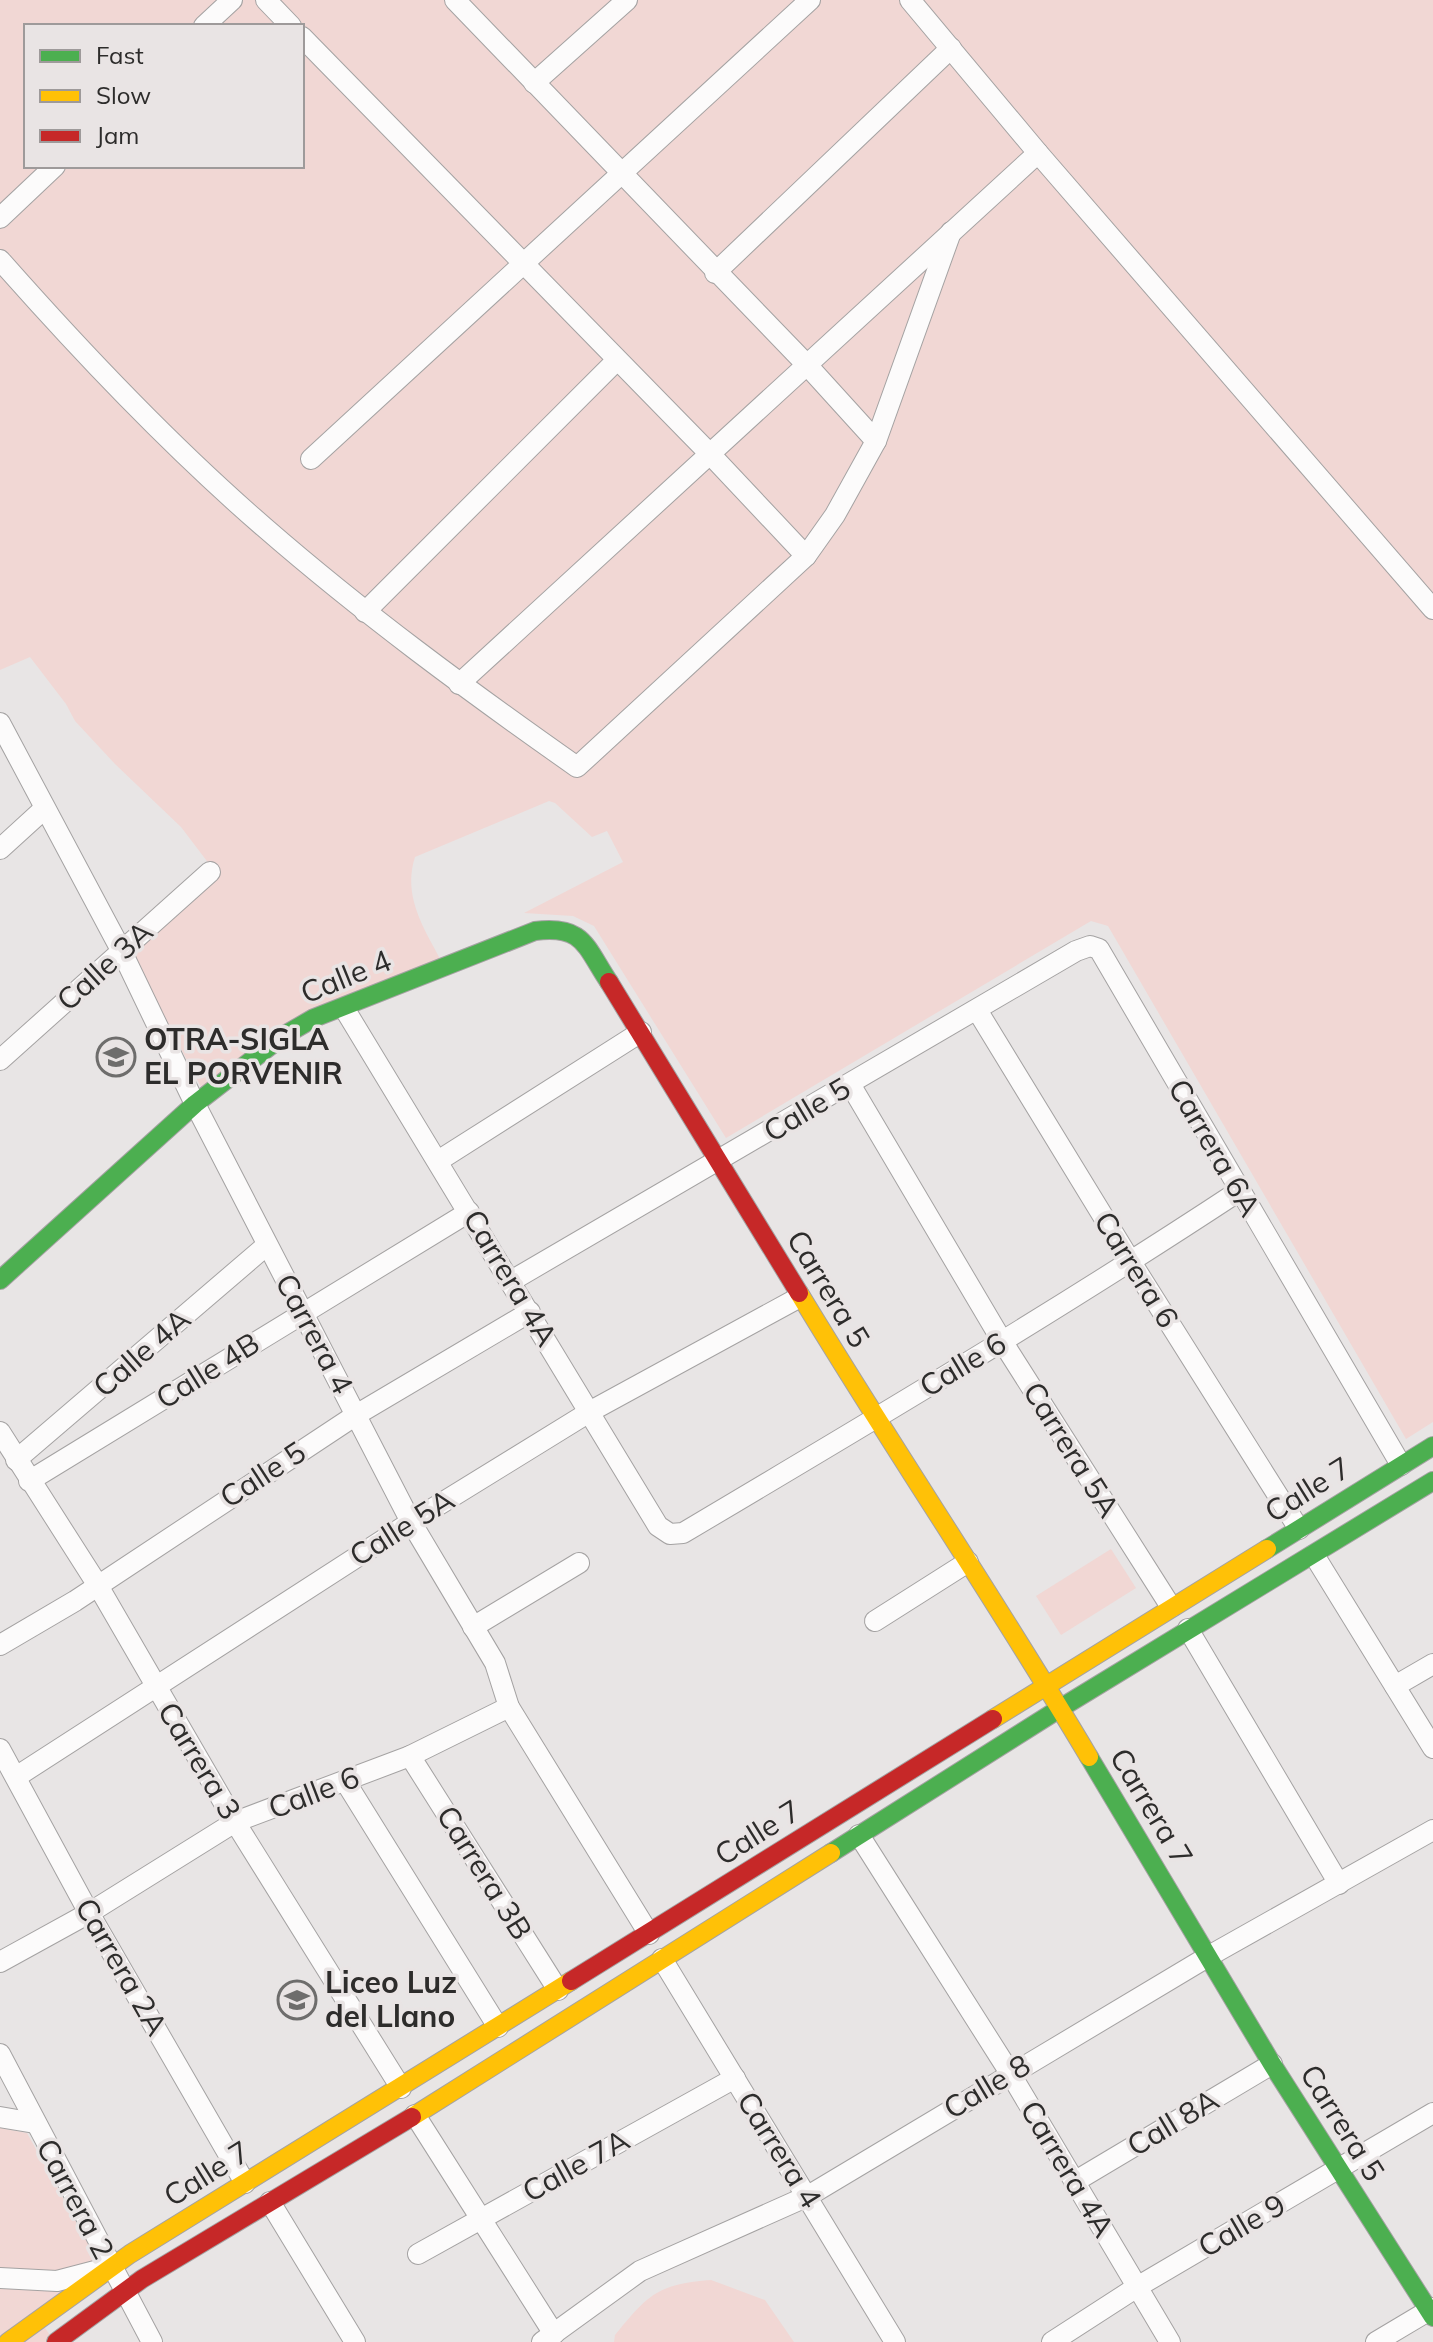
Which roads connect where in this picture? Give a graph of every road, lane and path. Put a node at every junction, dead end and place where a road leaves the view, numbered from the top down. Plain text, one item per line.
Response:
1 (232, 0) edge
2 (266, 0) edge
3 (455, 0) edge
4 (627, 0) edge
5 (810, 0) edge
6 (910, 0) edge
7 (206, 24) edge
8 (289, 24) edge
9 (304, 39) edge
10 (951, 48) junction
11 (534, 83) junction
12 (1038, 153) junction
13 (53, 168) edge
14 (621, 174) junction
15 (0, 218) edge
16 (951, 232) junction
17 (0, 260) edge
18 (523, 265) junction
19 (715, 273) junction
20 (616, 361) junction
21 (807, 365) junction
22 (876, 441) junction
23 (710, 454) junction
24 (311, 459) dead end
25 (806, 556) junction
26 (1433, 609) edge
27 (365, 612) junction
28 (459, 684) junction
29 (0, 723) edge
30 (44, 809) junction
31 (0, 849) edge
32 (210, 872) dead end
33 (558, 928) joint
34 (121, 950) junction
35 (344, 1008) junction
36 (977, 1010) junction
37 (641, 1032) junction
38 (0, 1060) edge
39 (850, 1084) junction
40 (195, 1104) junction
41 (438, 1161) junction
42 (719, 1162) junction
43 (1239, 1191) junction
44 (469, 1212) junction
45 (267, 1245) junction
46 (1131, 1262) junction
47 (0, 1280) edge
48 (511, 1281) junction
49 (800, 1297) junction
50 (304, 1312) junction
51 (530, 1312) junction
52 (1002, 1341) junction
53 (591, 1411) junction
54 (356, 1415) junction
55 (875, 1419) junction
56 (0, 1432) edge
57 (1433, 1446) edge
58 (16, 1460) junction
59 (1401, 1465) junction
60 (29, 1481) junction
61 (1433, 1481) edge
62 (411, 1522) junction
63 (1299, 1529) junction
64 (683, 1533) joint
65 (1314, 1555) junction
66 (968, 1562) junction
67 (579, 1563) dead end
68 (97, 1584) junction
69 (1171, 1607) junction
70 (875, 1621) dead end
71 (473, 1627) junction
72 (1188, 1629) junction
73 (0, 1645) edge
74 (1433, 1664) edge
75 (1047, 1686) junction
76 (1395, 1686) junction
77 (156, 1687) junction
78 (509, 1707) junction
79 (1059, 1709) junction
80 (1433, 1748) edge
81 (0, 1749) edge
82 (410, 1756) junction
83 (16, 1777) junction
84 (345, 1781) junction
85 (235, 1822) junction
86 (1433, 1830) edge
87 (859, 1835) junction
88 (1339, 1884) junction
89 (89, 1913) junction
90 (649, 1934) junction
91 (1209, 1956) junction
92 (662, 1959) junction
93 (0, 1962) edge
94 (558, 1990) junction
95 (498, 2027) junction
96 (0, 2054) edge
97 (1272, 2064) junction
98 (1010, 2073) junction
99 (735, 2078) junction
100 (401, 2088) junction
101 (1433, 2113) edge
102 (415, 2115) junction
103 (0, 2117) edge
104 (35, 2123) junction
105 (1338, 2171) junction
106 (1074, 2182) junction
107 (245, 2183) junction
108 (808, 2196) junction
109 (270, 2202) junction
110 (481, 2219) junction
111 (418, 2254) dead end
112 (112, 2267) junction
113 (0, 2278) edge
114 (1137, 2287) junction
115 (125, 2291) junction
116 (1432, 2312) edge
117 (548, 2338) edge
118 (8, 2342) edge
119 (56, 2342) edge
120 (152, 2342) edge
121 (355, 2342) edge
122 (895, 2342) edge
123 (1052, 2342) edge
124 (1170, 2342) edge
125 (1376, 2342) edge

1 - 7 street
2 - 8 street
3 - 11 street
4 - 11 street
5 - 14 street
6 - 10 street
9 - 18 street
10 - 12 street
10 - 19 street
11 - 14 street
12 - 16 street
12 - 26 street
13 - 15 street
14 - 18 street
14 - 19 street
16 - 21 street
16 - 22 street
17 - 27 street
18 - 20 street
18 - 24 street
19 - 21 street
20 - 23 street
20 - 27 street
21 - 22 street
21 - 23 street
22 - 25 street
23 - 25 street
23 - 28 street
25 - 28 street
27 - 28 street
29 - 30 street, Carrera 4
30 - 31 street
30 - 34 street, Carrera 4
32 - 34 street, Calle 3A
33 - 35 main road, Calle 4
33 - 37 main road, Carrera 5
34 - 38 street, Calle 3A
34 - 40 street, Carrera 4
35 - 40 main road, Calle 4
35 - 41 street, Carrera 4A
36 - 39 street, Calle 5
36 - 43 street, Carrera 6A
36 - 46 street, Carrera 6
37 - 41 street
37 - 42 main road, Carrera 5
39 - 42 street, Calle 5
39 - 52 street, Carrera 5A
40 - 45 street, Carrera 4
40 - 47 main road, Calle 4
41 - 44 street, Carrera 4A
42 - 48 street, Calle 5
42 - 49 main road, Carrera 5
43 - 46 street, Calle 6
43 - 59 street, Carrera 6A
44 - 48 street, Carrera 4A
44 - 50 street, Calle 4B
45 - 50 street, Carrera 4
45 - 58 street, Calle 4A
46 - 52 street, Calle 6
46 - 63 street, Carrera 6
48 - 51 street, Carrera 4A
49 - 53 street, Calle 5A
49 - 55 main road, Carrera 5
50 - 54 street, Carrera 4
50 - 60 street, Calle 4B
51 - 53 street, Carrera 4A
51 - 54 street, Calle 5
52 - 55 street, Calle 6
52 - 69 street, Carrera 5A
53 - 62 street, Calle 5A
53 - 64 street, Carrera 4A
54 - 62 street, Carrera 4
54 - 68 street, Calle 5
55 - 64 street, Calle 6
55 - 66 main road, Carrera 5
56 - 58 street, Carrera 3
57 - 59 main road, Calle 7
58 - 60 street, Carrera 3
59 - 63 main road, Calle 7
60 - 68 street, Carrera 3
61 - 65 main road, Calle 7
62 - 71 street, Carrera 4
62 - 77 street, Calle 5A
63 - 69 main road, Calle 7
65 - 72 main road, Calle 7
65 - 76 street
66 - 70 street
66 - 75 main road, Carrera 5
67 - 71 street
68 - 73 street, Calle 5
68 - 77 street, Carrera 3
69 - 75 main road, Calle 7
71 - 78 street, Carrera 4
72 - 79 main road, Calle 7
72 - 88 street
74 - 76 street
75 - 79 main road, Carrera 7
75 - 90 main road, Calle 7
76 - 80 street
77 - 83 street, Calle 5A
77 - 85 street, Carrera 3
78 - 82 street, Calle 6
78 - 90 street, Carrera 4
79 - 87 main road, Calle 7
79 - 91 main road, Carrera 7
81 - 83 street, Carrera 2A
82 - 84 street, Calle 6
82 - 94 street, Carrera 3B
83 - 89 street, Carrera 2A
84 - 85 street, Calle 6
84 - 95 street
85 - 89 street, Calle 6
85 - 100 street, Carrera 3
86 - 88 street, Calle 8
87 - 92 main road, Calle 7
87 - 98 street, Carrera 4A
88 - 91 street, Calle 8
89 - 93 street, Calle 6
89 - 107 street, Carrera 2A
90 - 94 main road, Calle 7
91 - 97 main road, Carrera 5
91 - 98 street, Calle 8
92 - 99 street, Carrera 4
92 - 102 main road, Calle 7
94 - 95 main road, Calle 7
95 - 100 main road, Calle 7
96 - 104 street, Carrera 2
97 - 105 main road, Carrera 5
97 - 106 street, Call 8A
98 - 106 street, Carrera 4A
98 - 108 street, Calle 8
99 - 108 street, Carrera 4
99 - 110 street, Calle 7A
100 - 107 main road, Calle 7
101 - 105 street, Calle 9
102 - 109 main road, Calle 7
102 - 110 street
103 - 104 street
104 - 112 street, Carrera 2
105 - 114 street, Calle 9
105 - 116 main road, Carrera 5
106 - 114 street, Carrera 4A
107 - 112 main road, Calle 7
108 - 117 street, Calle 8
108 - 122 street, Carrera 4
109 - 115 main road, Calle 7
109 - 121 street
110 - 111 street, Calle 7A
110 - 117 street
112 - 113 street
112 - 115 street, Carrera 2
112 - 118 main road, Calle 7
114 - 123 street, Calle 9
114 - 124 street, Carrera 4A
115 - 119 main road, Calle 7
115 - 120 street, Carrera 2
116 - 125 street

